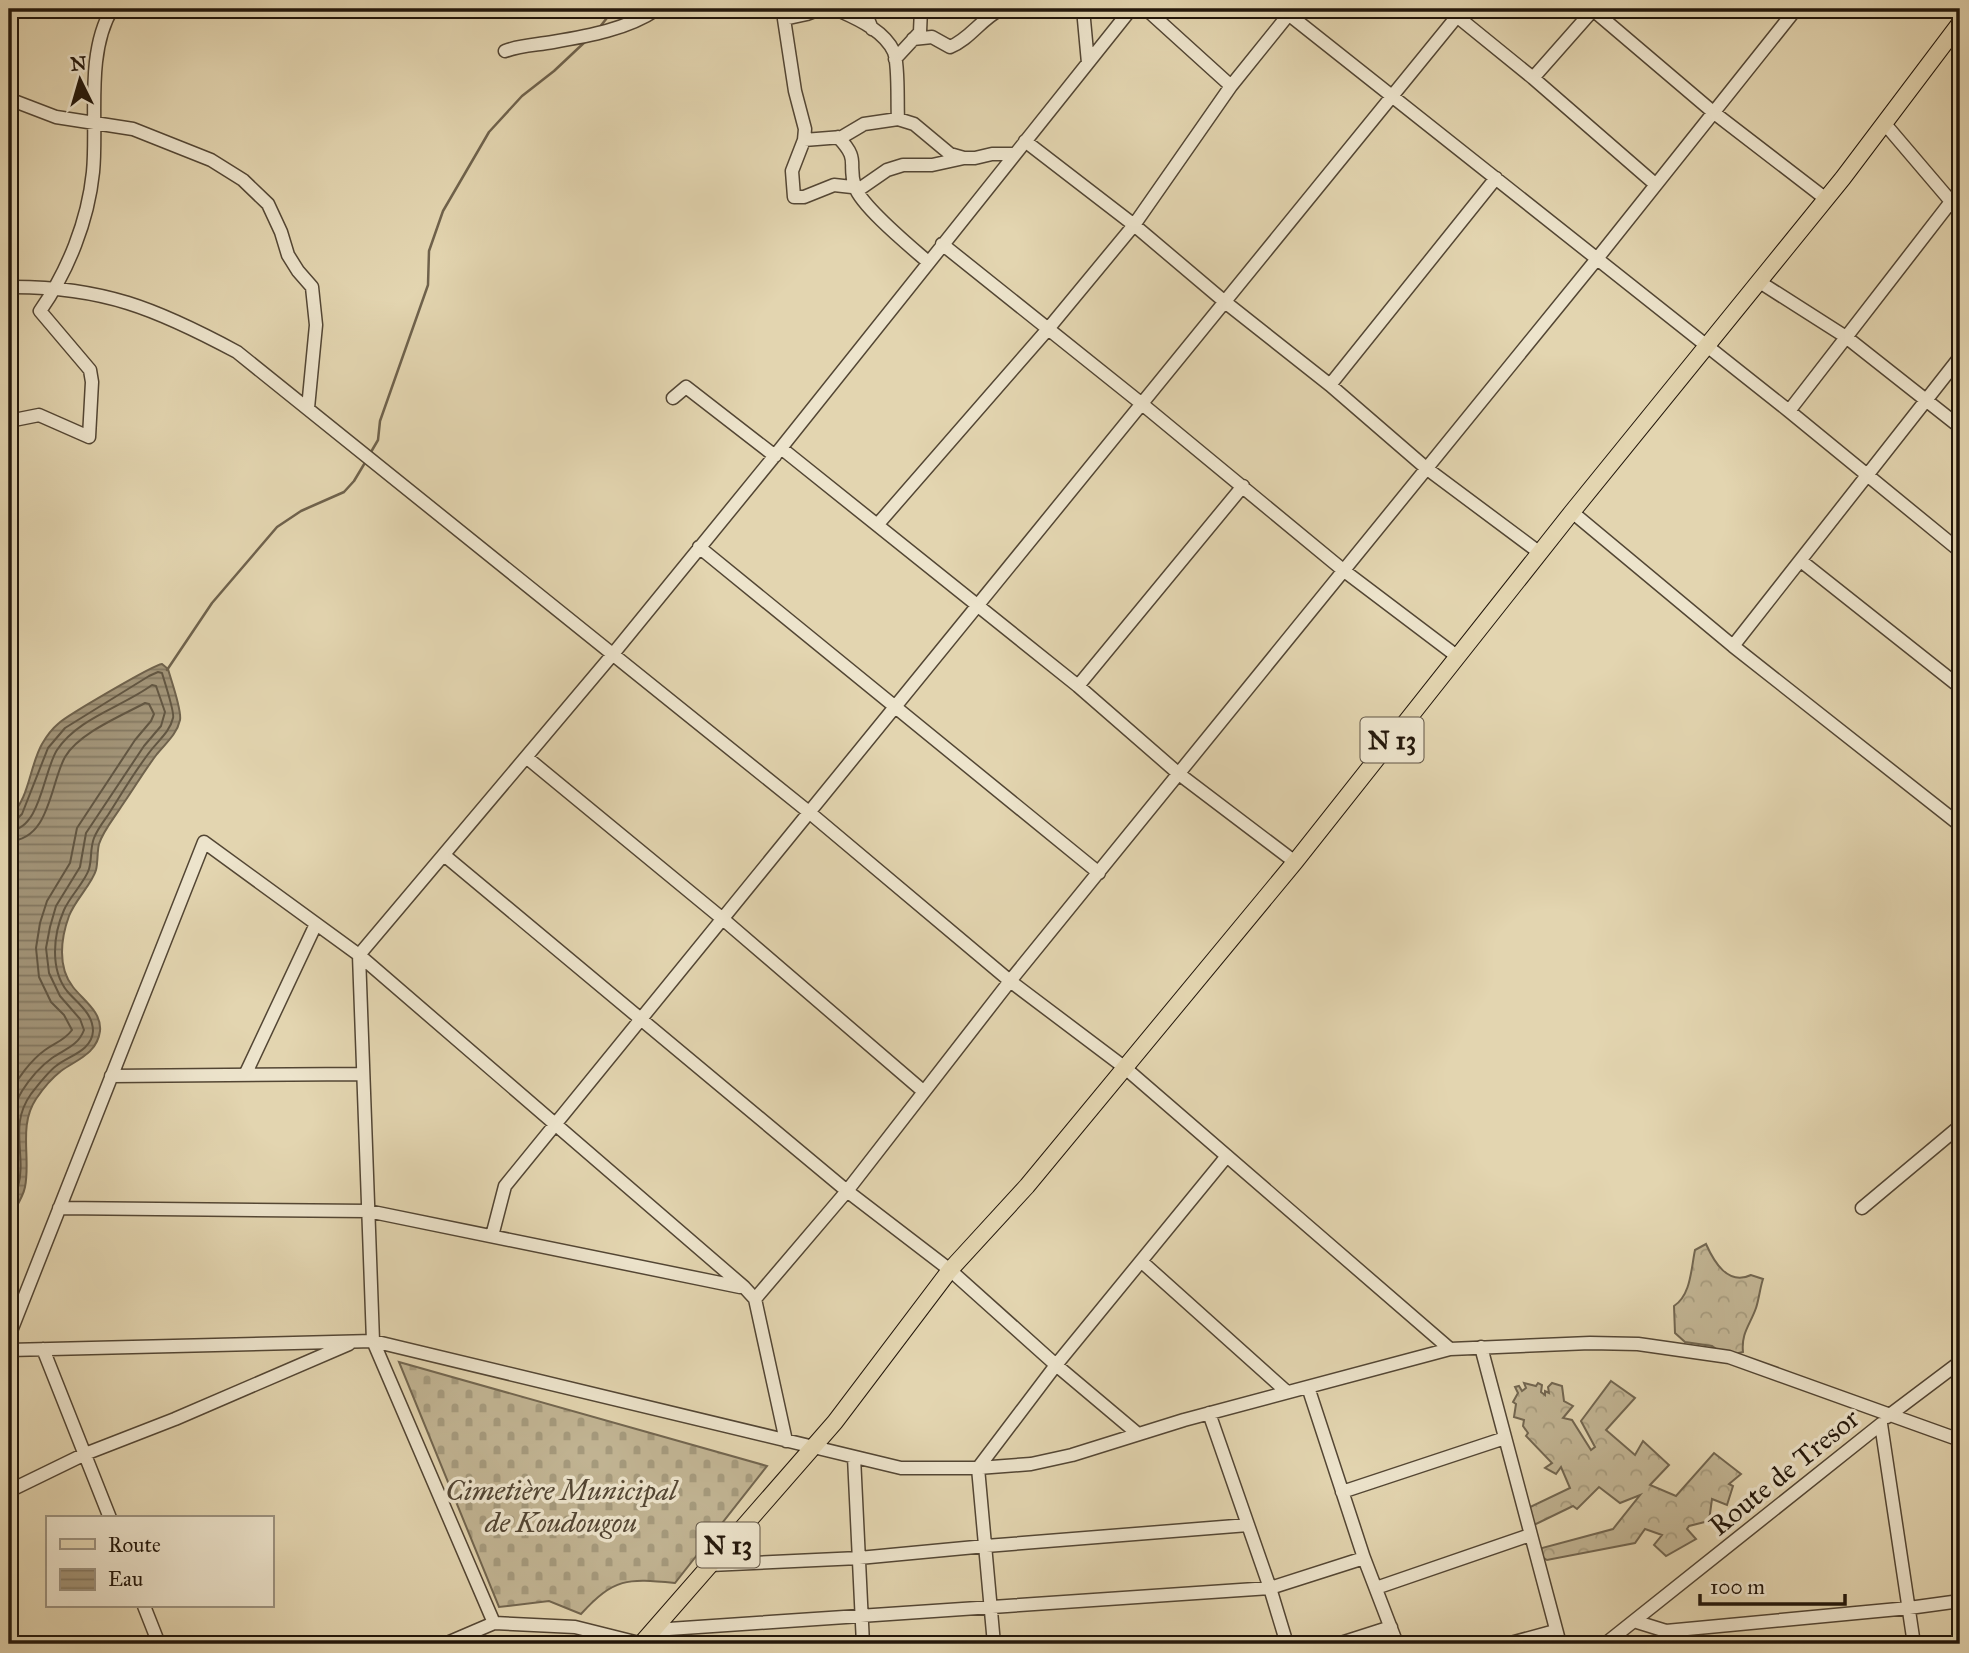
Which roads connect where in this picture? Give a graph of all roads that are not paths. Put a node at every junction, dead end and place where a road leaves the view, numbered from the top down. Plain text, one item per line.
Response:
1 (10, 9) edge
2 (112, 9) edge
3 (657, 9) edge
4 (820, 9) edge
5 (864, 9) edge
6 (921, 9) edge
7 (1001, 9) edge
8 (1083, 9) edge
9 (1131, 9) edge
10 (1146, 9) edge
11 (1796, 9) edge
12 (839, 10) edge
13 (1285, 11) edge
14 (1456, 11) edge
15 (9, 16) edge
16 (1960, 23) edge
17 (872, 29) junction
18 (913, 39) junction
19 (505, 51) dead end
20 (895, 59) junction
21 (1088, 63) junction
22 (1533, 78) junction
23 (1231, 86) junction
24 (1392, 96) junction
25 (9, 99) edge
26 (1713, 111) junction
27 (898, 119) junction
28 (93, 122) junction
29 (1885, 124) junction
30 (838, 137) junction
31 (804, 140) junction
32 (1025, 141) junction
33 (1014, 154) junction
34 (964, 158) junction
35 (1496, 178) junction
36 (1655, 184) junction
37 (856, 188) junction
38 (1960, 190) edge
39 (1826, 199) junction
40 (1950, 202) junction
41 (1960, 212) edge
42 (1134, 225) junction
43 (942, 244) junction
44 (1596, 260) junction
45 (928, 262) junction
46 (1758, 281) junction
47 (9, 287) edge
48 (56, 288) junction
49 (1225, 302) junction
50 (1048, 329) junction
51 (1846, 337) junction
52 (1708, 347) junction
53 (1960, 357) edge
54 (1330, 385) junction
55 (674, 398) dead end
56 (1927, 401) junction
57 (1142, 404) junction
58 (308, 408) junction
59 (1789, 411) junction
60 (9, 421) edge
61 (1960, 427) edge
62 (778, 452) junction
63 (1426, 468) junction
64 (1868, 477) junction
65 (1243, 485) junction
66 (1572, 512) junction
67 (878, 524) junction
68 (699, 547) junction
69 (1960, 551) edge
70 (1540, 553) junction
71 (1801, 561) junction
72 (1343, 570) junction
73 (978, 606) junction
74 (1734, 646) junction
75 (613, 654) junction
76 (1458, 657) junction
77 (1078, 686) junction
78 (1960, 687) edge
79 (896, 709) junction
80 (526, 757) junction
81 (1179, 774) junction
82 (810, 813) junction
83 (1958, 819) edge
84 (443, 855) junction
85 (1295, 862) junction
86 (1099, 873) junction
87 (724, 920) junction
88 (316, 924) junction
89 (359, 956) junction
90 (1010, 981) junction
91 (642, 1020) junction
92 (1125, 1068) junction
93 (363, 1074) junction
94 (245, 1075) junction
95 (111, 1076) junction
96 (923, 1091) junction
97 (556, 1126) junction
98 (1960, 1126) edge
99 (1227, 1156) junction
100 (847, 1191) junction
101 (59, 1209) junction
102 (1862, 1209) dead end
103 (368, 1211) junction
104 (492, 1237) junction
105 (1142, 1262) junction
106 (950, 1270) junction
107 (744, 1287) junction
108 (755, 1299) junction
109 (9, 1336) edge
110 (355, 1341) junction
111 (373, 1341) junction
112 (1481, 1347) junction
113 (43, 1349) junction
114 (1450, 1349) junction
115 (9, 1350) edge
116 (1960, 1363) edge
117 (1056, 1365) junction
118 (1308, 1387) junction
119 (1287, 1392) junction
120 (1209, 1413) junction
121 (1890, 1413) junction
122 (1881, 1424) junction
123 (1138, 1434) junction
124 (1505, 1438) junction
125 (1960, 1440) edge
126 (786, 1441) junction
127 (812, 1447) junction
128 (85, 1454) junction
129 (854, 1457) junction
130 (978, 1468) junction
131 (9, 1491) edge
132 (1342, 1492) junction
133 (109, 1516) edge
134 (1248, 1525) junction
135 (1530, 1535) junction
136 (986, 1546) junction
137 (859, 1558) junction
138 (1364, 1558) junction
139 (710, 1565) junction
140 (1270, 1588) junction
141 (1376, 1588) junction
142 (1960, 1601) edge
143 (991, 1607) junction
144 (145, 1608) edge
145 (1909, 1608) junction
146 (862, 1616) junction
147 (1637, 1622) junction
148 (494, 1623) junction
149 (1391, 1627) junction
150 (654, 1630) junction
151 (1555, 1631) junction
152 (159, 1644) edge
153 (445, 1644) edge
154 (642, 1644) edge
155 (863, 1644) edge
156 (994, 1644) edge
157 (1287, 1644) edge
158 (1338, 1644) edge
159 (1397, 1644) edge
160 (1507, 1644) edge
161 (1560, 1644) edge
162 (1606, 1644) edge
163 (1914, 1644) edge

1 - 15 street
2 - 28 street
3 - 19 street
4 - 31 street
5 - 17 street
6 - 18 street
7 - 18 street
8 - 21 street
9 - 21 street
10 - 23 street
11 - 26 street
12 - 17 street
13 - 23 street
13 - 24 street
14 - 22 street
14 - 24 street
16 - 29 main road, N 13
17 - 20 street
18 - 20 street
20 - 27 street
21 - 32 street
22 - 26 street
22 - 36 street
23 - 42 street
24 - 35 street
24 - 49 street
25 - 28 street
26 - 36 street
26 - 39 street
27 - 30 street
27 - 34 street
28 - 48 street
28 - 58 street
29 - 39 main road, N 13
29 - 40 street
30 - 31 street
30 - 37 street
31 - 37 street
32 - 33 street
32 - 42 street
33 - 34 street
33 - 43 street
34 - 37 street
35 - 44 street
35 - 54 street
36 - 44 street
37 - 45 street
38 - 40 street
39 - 46 main road, N 13
40 - 41 street
40 - 51 street
42 - 49 street
42 - 50 street
43 - 45 street
43 - 50 street
44 - 52 street
44 - 63 street
45 - 62 street
46 - 51 street
46 - 52 main road, N 13
47 - 48 street
48 - 58 street
48 - 60 street
49 - 54 street
49 - 57 street
50 - 57 street
50 - 67 street
51 - 56 street
51 - 59 street
52 - 59 street
52 - 66 main road, N 13
53 - 56 street
54 - 63 street
55 - 62 street
56 - 61 street
56 - 64 street
57 - 65 street
57 - 73 street
58 - 75 street
59 - 64 street
62 - 67 street
62 - 68 street
63 - 70 street
63 - 72 street
64 - 69 street
64 - 71 street
65 - 72 street
65 - 77 street
66 - 70 main road, N 13
66 - 74 street
67 - 73 street
68 - 75 street
68 - 79 street
70 - 76 main road, N 13
71 - 74 street
71 - 78 street
72 - 76 street
72 - 81 street
73 - 77 street
73 - 79 street
74 - 83 street
75 - 80 street
75 - 82 street
76 - 85 main road, N 13
77 - 81 street
79 - 82 street
79 - 86 street
80 - 84 street
80 - 87 street
81 - 85 street
81 - 86 street
82 - 87 street
82 - 90 street
84 - 89 street
84 - 91 street
85 - 92 main road, N 13
86 - 90 street
87 - 91 street
87 - 96 street
88 - 89 street
88 - 94 street
88 - 95 street
89 - 93 street
89 - 97 street
90 - 92 street
90 - 96 street
91 - 97 street
91 - 100 street
92 - 99 street
92 - 106 main road, N 13
93 - 94 street
93 - 103 street
94 - 95 street
95 - 101 street
96 - 100 street
97 - 104 street
97 - 107 street
98 - 102 street
99 - 105 street
99 - 114 street
100 - 106 street
100 - 108 street
101 - 103 street
101 - 109 street
103 - 104 street
103 - 111 street
104 - 107 street
105 - 117 street
105 - 119 street
106 - 117 street
106 - 127 main road, N 13
107 - 108 street
108 - 126 street
110 - 111 street
110 - 113 street
110 - 128 street
111 - 126 street
111 - 148 street
112 - 114 street
112 - 121 street
112 - 124 street
113 - 115 street
113 - 128 street
114 - 118 street
116 - 121 street, Route de Tresor
117 - 123 street
117 - 130 street
118 - 119 street
118 - 132 street
119 - 120 street
120 - 123 street
120 - 134 street
121 - 122 street, Route de Tresor
121 - 125 street
122 - 145 street
122 - 147 street, Route de Tresor
122 - 162 street
123 - 130 street
124 - 132 street
124 - 135 street
126 - 127 street
127 - 129 street
127 - 139 main road, N 13
128 - 131 street
128 - 133 street
129 - 130 street
129 - 137 street
130 - 136 street
132 - 138 street
134 - 136 street
134 - 140 street
135 - 141 street
135 - 151 street
136 - 137 street
136 - 143 street
137 - 139 street
137 - 146 street
138 - 140 street
138 - 141 street
139 - 150 main road, N 13
140 - 143 street
140 - 157 street
141 - 149 street
142 - 145 street
143 - 146 street
143 - 156 street
144 - 152 street
145 - 147 street
145 - 163 street
146 - 150 street
146 - 155 street
147 - 162 street, Route de Tresor
148 - 153 street
148 - 154 street
149 - 158 street
149 - 159 street
150 - 154 main road, N 13
151 - 160 street
151 - 161 street

